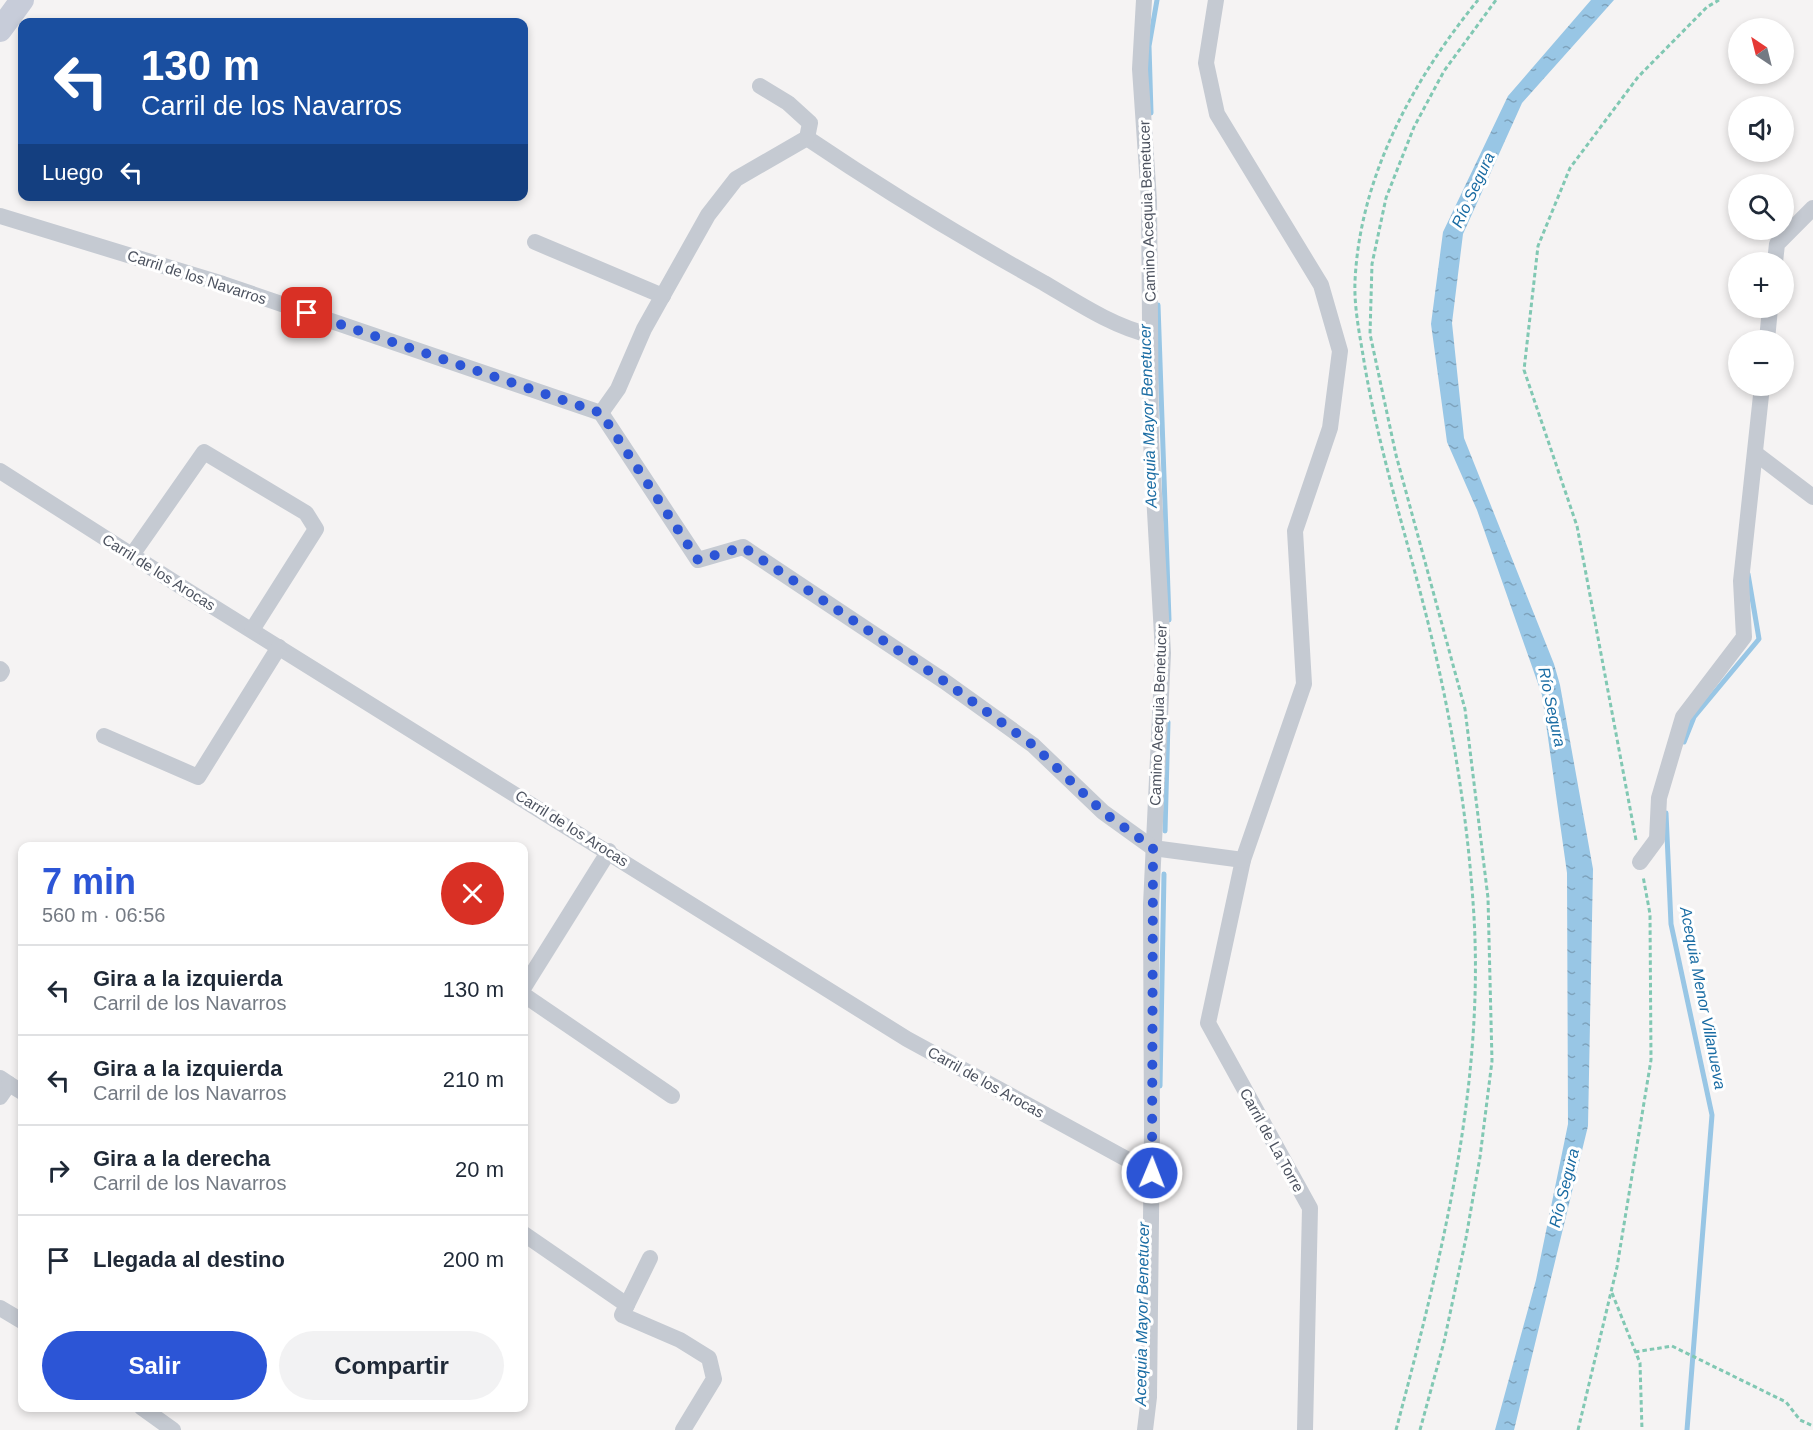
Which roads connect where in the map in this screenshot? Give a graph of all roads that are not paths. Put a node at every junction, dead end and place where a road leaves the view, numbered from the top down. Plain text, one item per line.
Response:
1 (22, 0) edge
2 (1144, 0) edge
3 (1216, 0) edge
4 (0, 30) edge
5 (760, 86) dead end
6 (807, 138) junction
7 (1813, 208) edge
8 (0, 216) edge
9 (535, 242) dead end
10 (1776, 252) edge
11 (663, 296) junction
12 (1150, 335) junction
13 (1761, 396) edge
14 (601, 413) junction
15 (1755, 453) junction
16 (0, 471) edge
17 (1813, 497) edge
18 (132, 555) junction
19 (252, 630) junction
20 (279, 647) junction
21 (104, 736) dead end
22 (1153, 848) junction
23 (609, 851) junction
24 (1243, 860) junction
25 (1640, 862) road end
26 (528, 981) edge
27 (528, 997) edge
28 (672, 1096) dead end
29 (1152, 1173) junction
30 (528, 1237) edge
31 (650, 1258) dead end
32 (627, 1305) junction
33 (0, 1308) edge
34 (18, 1319) edge
35 (148, 1412) edge
36 (173, 1430) edge
37 (683, 1430) edge
38 (1145, 1430) edge
39 (1305, 1430) edge

1 - 4 main road
2 - 12 street, Camino Acequia Benetucer
3 - 24 street, Carril de La Torre
5 - 6 street
6 - 11 street
6 - 12 street
7 - 10 street
8 - 14 street, Carril de los Navarros
9 - 11 street
11 - 14 street
12 - 22 street, Camino Acequia Benetucer
13 - 15 street
14 - 22 street
15 - 17 street
15 - 25 street
16 - 18 street, Carril de los Arocas
18 - 19 street, Carril de los Arocas
18 - 19 street
19 - 20 street, Carril de los Arocas
20 - 21 street
20 - 23 street, Carril de los Arocas
22 - 24 street
22 - 29 street, Camino Acequia Benetucer
23 - 26 street
23 - 29 street, Carril de los Arocas
24 - 39 street, Carril de La Torre
27 - 28 street
29 - 38 street, Camino Acequia Benetucer
30 - 32 street
31 - 32 street
32 - 37 street
33 - 34 street
35 - 36 street

